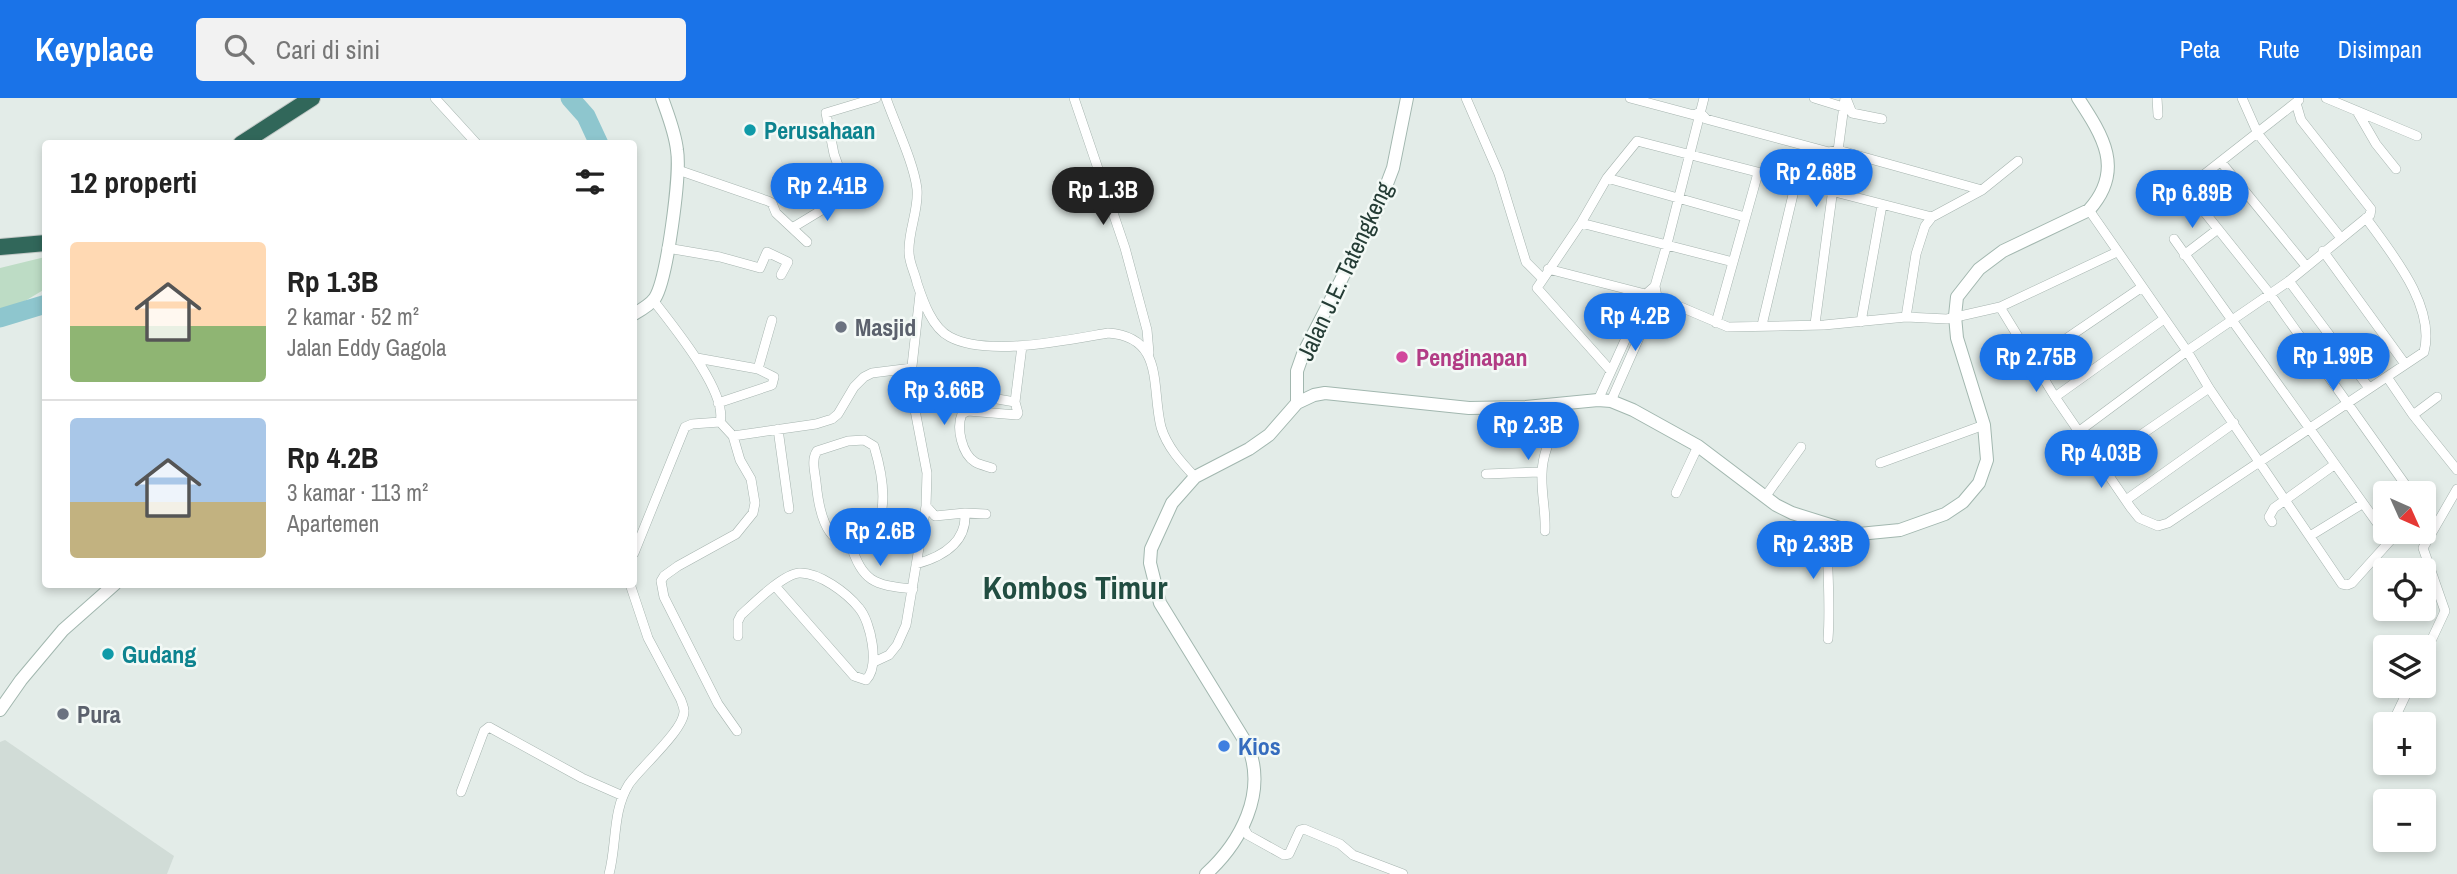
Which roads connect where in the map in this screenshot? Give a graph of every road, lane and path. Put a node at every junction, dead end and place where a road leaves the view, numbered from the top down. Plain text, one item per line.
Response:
1 (312, 98) edge
2 (435, 98) edge
3 (662, 98) edge
4 (876, 98) edge
5 (886, 98) edge
6 (1073, 98) edge
7 (1407, 98) edge
8 (1466, 98) edge
9 (1630, 98) edge
10 (1704, 98) edge
11 (1814, 98) edge
12 (2078, 98) edge
13 (2157, 98) edge
14 (2242, 98) edge
15 (2326, 98) edge
16 (2298, 100) edge
17 (1845, 101) edge
18 (1700, 112) junction
19 (2358, 113) junction
20 (2158, 115) dead end
21 (1882, 118) dead end
22 (2258, 134) junction
23 (2417, 136) dead end
24 (247, 140) edge
25 (473, 140) edge
26 (1838, 150) junction
27 (1690, 154) junction
28 (2018, 161) dead end
29 (2221, 162) junction
30 (2396, 169) dead end
31 (678, 170) junction
32 (1758, 173) junction
33 (1607, 178) junction
34 (1796, 182) junction
35 (2186, 189) junction
36 (1982, 190) junction
37 (1834, 191) junction
38 (1679, 200) junction
39 (2169, 202) dead end
40 (1882, 205) junction
41 (2089, 210) junction
42 (1745, 216) junction
43 (1932, 217) junction
44 (2366, 218) junction
45 (1581, 223) junction
46 (792, 228) junction
47 (2218, 229) junction
48 (2341, 238) junction
49 (2174, 239) dead end
50 (807, 242) dead end
51 (42, 243) edge
52 (1667, 244) junction
53 (0, 247) edge
54 (667, 248) junction
55 (2323, 251) junction
56 (2117, 252) junction
57 (2184, 255) junction
58 (1733, 262) junction
59 (2306, 266) junction
60 (1548, 268) junction
61 (781, 275) dead end
62 (1542, 278) junction
63 (2289, 281) junction
64 (1654, 286) junction
65 (2142, 287) junction
66 (920, 293) junction
67 (1646, 294) junction
68 (2270, 294) junction
69 (1657, 297) junction
70 (653, 300) junction
71 (2000, 307) junction
72 (637, 312) edge
73 (1955, 316) junction
74 (1906, 317) junction
75 (2233, 318) junction
76 (772, 320) dead end
77 (2164, 320) junction
78 (1861, 322) junction
79 (1716, 323) junction
80 (1815, 324) junction
81 (1762, 325) junction
82 (917, 326) junction
83 (937, 326) junction
84 (1623, 341) junction
85 (1636, 344) junction
86 (1021, 346) junction
87 (2187, 351) junction
88 (1149, 353) junction
89 (697, 358) junction
90 (2032, 362) junction
91 (2406, 364) junction
92 (912, 368) junction
93 (758, 369) junction
94 (1610, 370) junction
95 (2387, 377) junction
96 (910, 384) junction
97 (2209, 388) junction
98 (2369, 388) junction
99 (2055, 397) junction
100 (2437, 397) dead end
101 (1598, 400) junction
102 (1611, 401) junction
103 (718, 402) junction
104 (1015, 402) junction
105 (2347, 402) junction
106 (1297, 403) junction
107 (1565, 405) junction
108 (2413, 415) junction
109 (720, 422) junction
110 (2234, 423) junction
111 (1984, 425) junction
112 (778, 429) junction
113 (2308, 429) junction
114 (2078, 432) junction
115 (733, 436) junction
116 (1698, 446) junction
117 (1801, 447) dead end
118 (2259, 461) junction
119 (1880, 463) dead end
120 (2101, 463) junction
121 (2334, 465) junction
122 (992, 468) dead end
123 (2457, 470) edge
124 (1541, 472) junction
125 (1486, 474) dead end
126 (1195, 477) junction
127 (2403, 481) edge
128 (2457, 489) edge
129 (1676, 493) dead end
130 (1765, 496) junction
131 (2285, 499) junction
132 (2126, 500) junction
133 (2362, 504) junction
134 (926, 506) junction
135 (789, 509) dead end
136 (965, 513) junction
137 (986, 514) dead end
138 (2373, 519) edge
139 (2272, 522) dead end
140 (1828, 525) junction
141 (1545, 531) dead end
142 (2310, 536) junction
143 (850, 543) junction
144 (2387, 544) edge
145 (637, 546) edge
146 (916, 564) junction
147 (775, 586) junction
148 (110, 588) edge
149 (631, 588) edge
150 (913, 589) junction
151 (2434, 635) edge
152 (738, 636) dead end
153 (1828, 639) dead end
154 (874, 662) junction
155 (0, 710) edge
156 (737, 731) dead end
157 (461, 792) dead end
158 (623, 796) junction
159 (1243, 827) junction
160 (609, 874) edge
161 (1206, 874) edge
162 (1403, 874) edge

1 - 24 highway
2 - 25 street
3 - 31 street
4 - 46 street
5 - 66 street
6 - 88 street
7 - 106 street, Jalan J.E. Tatengkeng
8 - 62 street
9 - 18 street
10 - 18 street
11 - 17 street
12 - 41 street
13 - 20 street
14 - 22 street
15 - 19 street
16 - 22 street
16 - 44 street
17 - 21 street
17 - 26 street
18 - 26 street
18 - 27 street
19 - 23 street
19 - 30 street
22 - 29 street
22 - 48 street
26 - 36 street
26 - 37 street
27 - 32 street
27 - 33 street
27 - 38 street
28 - 36 street
29 - 35 street
29 - 59 street
31 - 46 street
31 - 54 street
32 - 34 street
32 - 42 street
33 - 38 street
33 - 45 street
34 - 37 street
34 - 81 street
35 - 39 street
35 - 47 street
36 - 43 street
37 - 40 street
37 - 80 street
38 - 42 street
38 - 52 street
40 - 43 street
40 - 78 street
41 - 56 street
41 - 73 street
42 - 58 street
43 - 74 street
44 - 48 street
44 - 91 street
45 - 52 street
45 - 60 street
46 - 50 street
47 - 57 street
47 - 68 street
48 - 55 street
49 - 57 street
51 - 53 highway
52 - 58 street
52 - 64 street
54 - 61 street
54 - 70 street
55 - 59 street
55 - 91 street
56 - 65 street
56 - 71 street
57 - 75 street
58 - 79 street
59 - 63 street
60 - 62 street
60 - 67 street
62 - 94 street
63 - 68 street
63 - 98 street
64 - 67 street
64 - 69 street
65 - 77 street
65 - 90 street
66 - 82 street
66 - 83 street
67 - 69 street
67 - 84 street
68 - 75 street
68 - 105 street
69 - 79 street
69 - 85 street
70 - 72 street
70 - 89 street
71 - 73 street
71 - 90 street
73 - 74 street
73 - 111 street
74 - 78 street
75 - 87 street
75 - 113 street
76 - 93 street
77 - 87 street
77 - 99 street
78 - 80 street
79 - 81 street
80 - 81 street
82 - 83 street
82 - 92 street
83 - 86 street
84 - 85 street
84 - 94 street
85 - 102 street
86 - 88 street
86 - 104 street
87 - 97 street
87 - 114 street
88 - 126 street
89 - 93 street
89 - 103 street
90 - 99 street
91 - 95 street
92 - 96 street
92 - 112 street
93 - 103 street
94 - 101 street
95 - 98 street
95 - 108 street
96 - 104 street
96 - 134 street
97 - 110 street
97 - 120 street
98 - 105 street
99 - 114 street
100 - 108 street
101 - 102 street
101 - 107 street
102 - 116 street
103 - 109 street
104 - 122 street
105 - 113 street
105 - 127 street
106 - 107 street
106 - 126 street
107 - 124 street
108 - 123 street
109 - 115 street
109 - 145 street
110 - 118 street
110 - 132 street
111 - 119 street
111 - 140 street
112 - 115 street
112 - 135 street
113 - 118 street
113 - 121 street
114 - 120 street
115 - 156 street
116 - 129 street
116 - 130 street
117 - 130 street
118 - 131 street
118 - 132 street
120 - 132 street
121 - 131 street
121 - 133 street
124 - 125 street
124 - 141 street
126 - 159 street
128 - 151 street
130 - 140 street
131 - 139 street
131 - 142 street
133 - 138 street
133 - 142 street
134 - 136 street
134 - 146 street
136 - 137 street
136 - 146 street
140 - 153 street
142 - 144 street
143 - 143 street
143 - 150 street
146 - 150 street
147 - 152 street
147 - 154 street
147 - 154 street
148 - 155 street
149 - 158 street
150 - 154 street
157 - 158 street
158 - 160 street
159 - 161 street
159 - 162 street

